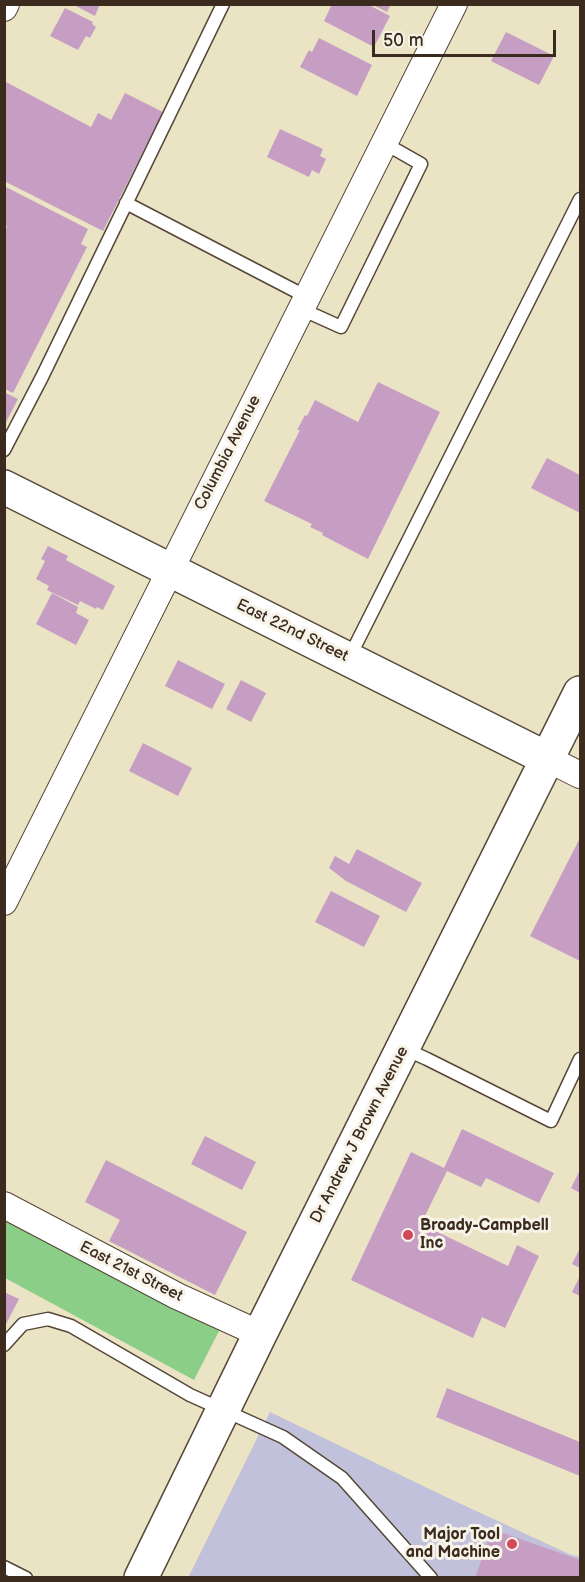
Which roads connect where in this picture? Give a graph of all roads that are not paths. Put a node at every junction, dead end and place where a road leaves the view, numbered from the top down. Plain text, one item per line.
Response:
1 (223, 4) edge
2 (454, 4) edge
3 (384, 144) junction
4 (580, 199) edge
5 (126, 203) junction
6 (304, 303) junction
7 (4, 450) edge
8 (4, 487) edge
9 (170, 570) junction
10 (349, 659) junction
11 (580, 693) edge
12 (548, 759) junction
13 (580, 775) edge
14 (4, 902) edge
15 (404, 1048) junction
16 (580, 1059) edge
17 (4, 1205) edge
18 (260, 1334) junction
19 (4, 1345) edge
20 (223, 1411) junction
21 (4, 1567) edge
22 (26, 1578) edge
23 (141, 1578) edge
24 (431, 1578) edge

1 - 5 lane
2 - 3 street, Columbia Avenue
3 - 6 street, Columbia Avenue
3 - 6 lane
4 - 10 lane
5 - 6 lane
5 - 7 lane
6 - 9 street, Columbia Avenue
8 - 9 main road, East 22nd Street
9 - 10 main road, East 22nd Street
9 - 14 street, Columbia Avenue
10 - 12 main road, East 22nd Street
11 - 12 main road, Dr Andrew J Brown Avenue
12 - 13 street, East 22nd Street
12 - 15 main road, Dr Andrew J Brown Avenue
15 - 16 lane
15 - 18 main road, Dr Andrew J Brown Avenue
17 - 18 street, East 21st Street
18 - 20 main road, Dr Andrew J Brown Avenue
19 - 20 lane
20 - 23 main road, Dr Andrew J Brown Avenue
20 - 24 lane
21 - 22 lane

